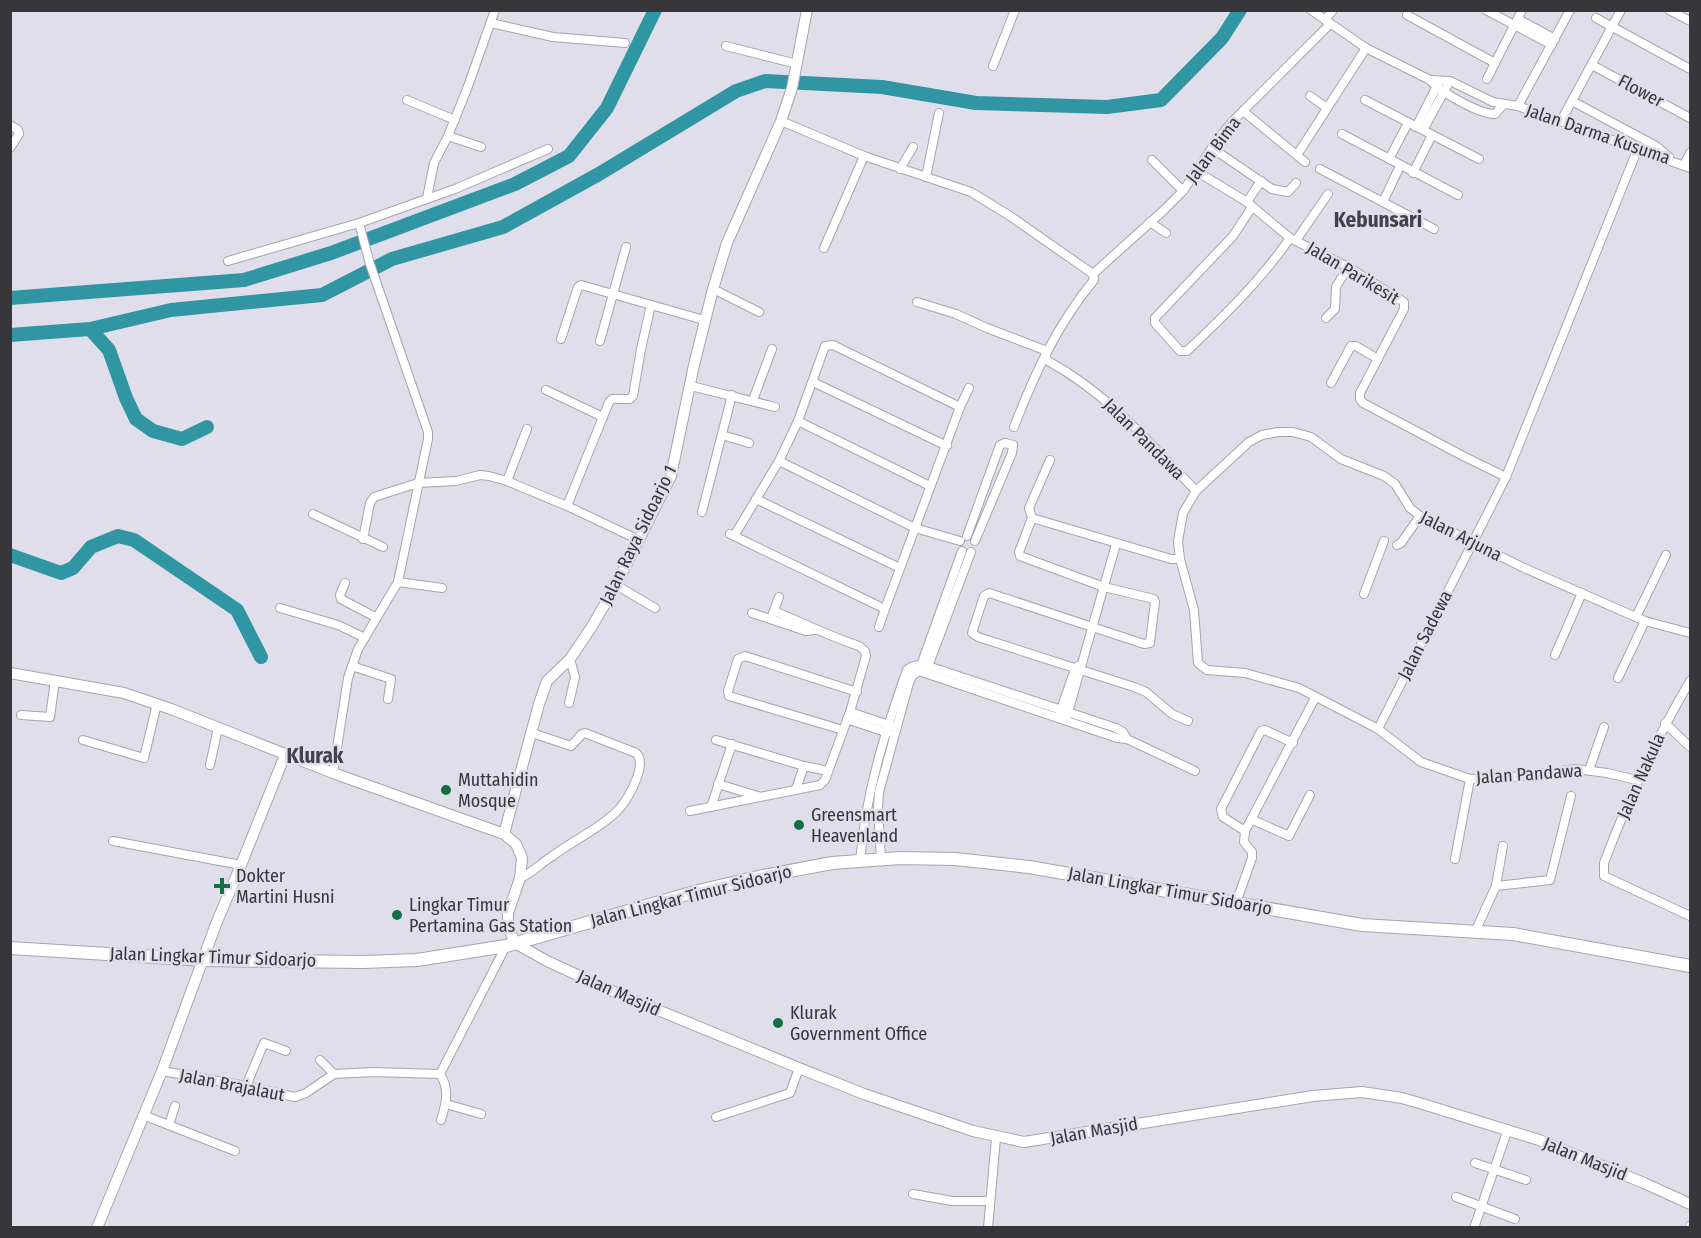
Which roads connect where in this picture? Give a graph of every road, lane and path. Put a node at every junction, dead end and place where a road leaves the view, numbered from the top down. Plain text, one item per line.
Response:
1 (495, 10) edge
2 (807, 10) edge
3 (1015, 10) edge
4 (1311, 10) edge
5 (1333, 10) edge
6 (1486, 10) edge
7 (1570, 10) edge
8 (1621, 10) edge
9 (1669, 10) edge
10 (1407, 15) dead end
11 (1518, 18) edge
12 (1596, 18) dead end
13 (1690, 21) edge
14 (490, 22) junction
15 (1328, 22) junction
16 (1613, 27) junction
17 (1554, 42) junction
18 (625, 43) dead end
19 (726, 46) dead end
20 (1366, 48) junction
21 (1496, 63) junction
22 (1592, 65) junction
23 (993, 66) dead end
24 (1690, 69) edge
25 (796, 70) junction
26 (1487, 79) dead end
27 (1440, 86) junction
28 (1310, 96) dead end
29 (407, 100) dead end
30 (1365, 100) dead end
31 (1572, 101) junction
32 (1504, 104) junction
33 (1518, 106) junction
34 (1327, 108) junction
35 (1243, 111) junction
36 (939, 113) dead end
37 (1690, 118) edge
38 (455, 120) junction
39 (780, 121) junction
40 (1561, 121) junction
41 (10, 126) edge
42 (1416, 127) junction
43 (1342, 134) dead end
44 (1432, 135) junction
45 (448, 136) junction
46 (481, 147) dead end
47 (913, 147) dead end
48 (10, 148) edge
49 (1212, 148) junction
50 (1638, 148) junction
51 (548, 149) dead end
52 (1690, 153) edge
53 (1297, 155) junction
54 (864, 156) junction
55 (1389, 159) junction
56 (1479, 159) dead end
57 (1152, 160) dead end
58 (1671, 160) junction
59 (1305, 162) dead end
60 (1400, 166) junction
61 (1687, 167) edge
62 (900, 169) junction
63 (1320, 169) dead end
64 (1196, 171) junction
65 (1413, 172) junction
66 (926, 177) junction
67 (1261, 181) junction
68 (1296, 183) dead end
69 (1183, 191) junction
70 (1328, 194) dead end
71 (1458, 195) dead end
72 (427, 198) junction
73 (1383, 202) junction
74 (1250, 204) junction
75 (1150, 222) junction
76 (360, 226) junction
77 (1434, 229) dead end
78 (1166, 233) dead end
79 (1294, 239) junction
80 (626, 247) dead end
81 (824, 248) dead end
82 (228, 261) dead end
83 (1348, 267) junction
84 (1093, 274) junction
85 (713, 289) junction
86 (612, 294) junction
87 (917, 302) dead end
88 (651, 305) junction
89 (759, 312) dead end
90 (1326, 318) dead end
91 (704, 320) junction
92 (561, 339) dead end
93 (600, 341) dead end
94 (772, 349) dead end
95 (1046, 353) junction
96 (1378, 359) junction
97 (813, 382) junction
98 (1331, 383) dead end
99 (690, 386) junction
100 (969, 388) dead end
101 (546, 390) dead end
102 (732, 395) junction
103 (753, 400) junction
104 (775, 407) dead end
105 (960, 407) junction
106 (603, 417) junction
107 (798, 421) junction
108 (1014, 427) dead end
109 (527, 429) dead end
110 (722, 435) junction
111 (749, 443) dead end
112 (947, 446) junction
113 (1050, 460) dead end
114 (779, 461) junction
115 (994, 463) junction
116 (1006, 467) junction
117 (1506, 477) junction
118 (507, 481) junction
119 (418, 483) junction
120 (930, 486) junction
121 (1196, 491) junction
122 (756, 498) junction
123 (567, 506) junction
124 (702, 512) dead end
125 (313, 514) dead end
126 (1420, 516) junction
127 (1032, 518) junction
128 (915, 528) junction
129 (363, 539) junction
130 (639, 540) junction
131 (1384, 541) dead end
132 (966, 542) junction
133 (1471, 542) junction
134 (1116, 543) junction
135 (1397, 545) dead end
136 (383, 547) dead end
137 (1666, 555) dead end
138 (1180, 559) junction
139 (900, 568) junction
140 (398, 582) junction
141 (345, 584) dead end
142 (616, 585) junction
143 (1104, 587) junction
144 (442, 588) dead end
145 (1582, 593) junction
146 (1364, 594) dead end
147 (779, 597) dead end
148 (279, 608) dead end
149 (655, 608) dead end
150 (885, 609) junction
151 (752, 613) dead end
152 (773, 615) junction
153 (1636, 617) junction
154 (378, 618) junction
155 (1645, 621) junction
156 (879, 627) dead end
157 (1092, 628) junction
158 (1690, 633) edge
159 (365, 638) junction
160 (1555, 655) dead end
161 (570, 659) junction
162 (352, 666) junction
163 (1079, 668) junction
164 (923, 669) junction
165 (10, 673) edge
166 (1618, 678) dead end
167 (55, 680) junction
168 (1690, 681) edge
169 (857, 692) junction
170 (1316, 698) junction
171 (388, 699) dead end
172 (569, 702) dead end
173 (157, 704) junction
174 (21, 715) dead end
175 (1063, 715) junction
176 (848, 716) junction
177 (1188, 721) dead end
178 (1665, 723) junction
179 (1604, 727) dead end
180 (218, 728) junction
181 (1378, 729) junction
182 (843, 730) junction
183 (891, 730) junction
184 (532, 733) junction
185 (83, 740) dead end
186 (716, 740) dead end
187 (1293, 743) junction
188 (732, 744) junction
189 (1690, 747) edge
190 (285, 755) junction
191 (210, 765) dead end
192 (804, 766) junction
193 (1589, 770) junction
194 (828, 771) junction
195 (1195, 771) dead end
196 (333, 773) junction
197 (1470, 779) junction
198 (1637, 780) junction
199 (718, 784) junction
200 (796, 789) junction
201 (869, 790) junction
202 (879, 792) junction
203 (1310, 795) dead end
204 (1571, 796) dead end
205 (760, 797) junction
206 (711, 807) junction
207 (866, 808) junction
208 (878, 808) junction
209 (690, 811) dead end
210 (1252, 820) junction
211 (863, 824) junction
212 (879, 824) junction
213 (1245, 831) junction
214 (504, 834) junction
215 (113, 841) dead end
216 (1503, 846) dead end
217 (881, 859) junction
218 (1455, 859) dead end
219 (860, 861) junction
220 (242, 865) junction
221 (520, 878) junction
222 (1496, 886) junction
223 (1236, 903) junction
224 (1690, 916) edge
225 (1475, 932) junction
226 (510, 944) junction
227 (10, 948) edge
228 (204, 960) junction
229 (1690, 966) edge
230 (286, 1051) dead end
231 (320, 1060) dead end
232 (799, 1068) junction
233 (334, 1074) junction
234 (161, 1075) junction
235 (444, 1080) junction
236 (246, 1086) junction
237 (446, 1104) junction
238 (176, 1106) dead end
239 (481, 1114) dead end
240 (143, 1115) junction
241 (716, 1117) dead end
242 (441, 1120) dead end
243 (169, 1125) junction
244 (1508, 1129) junction
245 (996, 1138) junction
246 (235, 1151) dead end
247 (1475, 1164) dead end
248 (1494, 1170) junction
249 (1526, 1180) dead end
250 (913, 1194) dead end
251 (1456, 1197) dead end
252 (990, 1201) junction
253 (1690, 1204) edge
254 (1482, 1206) junction
255 (1515, 1219) dead end
256 (97, 1227) edge
257 (988, 1227) edge
258 (1474, 1227) edge

1 - 14 street
2 - 25 street
3 - 23 street
4 - 15 street, Jalan Darma Kusuma
5 - 15 street, Jalan Bima
6 - 11 street
7 - 17 street
8 - 16 street
9 - 13 street
10 - 21 street
11 - 17 street
11 - 21 street
12 - 16 street
14 - 18 street
14 - 38 street
15 - 20 street, Jalan Darma Kusuma
15 - 35 street, Jalan Bima
16 - 22 street
16 - 24 street
17 - 33 street
19 - 25 street
20 - 27 street, Jalan Darma Kusuma
20 - 34 street
21 - 26 street
22 - 31 street
22 - 37 street, Flower
25 - 39 street
27 - 32 street, Jalan Darma Kusuma
27 - 32 street, Jalan Darma Kusuma
27 - 42 street
28 - 34 street
29 - 38 street
30 - 42 street
31 - 40 street
31 - 58 street
32 - 33 street, Jalan Darma Kusuma
33 - 40 street, Jalan Darma Kusuma
34 - 53 street
35 - 49 street, Jalan Bima
35 - 53 street
36 - 66 street
38 - 45 street
39 - 54 street
39 - 85 street, Jalan Raya Sidoarjo 1
40 - 50 street, Jalan Darma Kusuma
41 - 48 street
42 - 44 street
42 - 55 street
43 - 55 street
44 - 56 street
44 - 65 street
45 - 46 street
45 - 72 street
47 - 62 street
49 - 64 street, Jalan Bima
49 - 67 street
50 - 58 street, Jalan Darma Kusuma
50 - 117 street, Jalan Sadewa
51 - 72 street
52 - 61 street
53 - 59 street
54 - 62 street
54 - 81 street
55 - 60 street
57 - 69 street
58 - 61 street, Jalan Darma Kusuma
60 - 65 street
60 - 73 street
62 - 66 street
63 - 73 street
64 - 69 street, Jalan Bima
64 - 74 street, Jalan Parikesit
65 - 71 street
66 - 84 street
67 - 68 street
67 - 74 street
69 - 75 street, Jalan Bima
70 - 79 street
72 - 76 street
73 - 77 street
74 - 79 street, Jalan Parikesit
74 - 79 street
75 - 78 street
75 - 84 street, Jalan Bima
76 - 82 street
76 - 119 street
79 - 83 street, Jalan Parikesit
80 - 86 street
83 - 90 street
83 - 96 street, Jalan Parikesit
84 - 95 street
85 - 89 street
85 - 91 street, Jalan Raya Sidoarjo 1
86 - 88 street
86 - 92 street
86 - 93 street
87 - 95 street, Jalan Pandawa
88 - 91 street
88 - 106 street
91 - 99 street, Jalan Raya Sidoarjo 1
94 - 103 street
95 - 108 street
95 - 121 street, Jalan Pandawa
96 - 98 street
96 - 117 street, Jalan Parikesit
97 - 105 street
97 - 107 street
97 - 112 street
99 - 102 street
99 - 130 street, Jalan Raya Sidoarjo 1
100 - 105 street
101 - 106 street
102 - 103 street
102 - 110 street
103 - 104 street
105 - 112 street
106 - 123 street
107 - 114 street
107 - 120 street
109 - 118 street
110 - 111 street
110 - 124 street
112 - 120 street
113 - 127 street
114 - 122 street
114 - 128 street
115 - 116 street
115 - 116 street
115 - 132 street
116 - 132 street
117 - 133 street, Jalan Sadewa
118 - 119 street
118 - 123 street
119 - 129 street
119 - 140 street
120 - 128 street
121 - 126 street, Jalan Arjuna
121 - 138 street, Jalan Pandawa
122 - 139 street
122 - 150 street
123 - 130 street
125 - 129 street
126 - 133 street, Jalan Arjuna
126 - 135 street
127 - 134 street
127 - 143 street
128 - 132 street
128 - 139 street
129 - 136 street
130 - 142 street, Jalan Raya Sidoarjo 1
131 - 146 street
132 - 164 street
132 - 164 street
133 - 145 street, Jalan Arjuna
133 - 181 street, Jalan Sadewa
134 - 138 street
134 - 143 street
137 - 153 street
138 - 170 street, Jalan Pandawa
139 - 150 street
140 - 144 street
140 - 154 street
141 - 154 street
142 - 149 street
142 - 161 street, Jalan Raya Sidoarjo 1
143 - 157 street
143 - 157 street
145 - 153 street, Jalan Arjuna
145 - 160 street
147 - 152 street
148 - 159 street
150 - 156 street
151 - 152 street
152 - 169 street
153 - 155 street, Jalan Arjuna
154 - 159 street
155 - 158 street, Jalan Arjuna
155 - 166 street
157 - 163 street
157 - 163 street
159 - 162 street
161 - 172 street
161 - 184 street, Jalan Raya Sidoarjo 1
162 - 171 street
162 - 196 street
163 - 175 street
163 - 177 street
164 - 175 street
164 - 183 street
165 - 167 street
167 - 173 street
167 - 174 street
168 - 178 street, Jalan Nakula
169 - 176 street
169 - 182 street
170 - 181 street, Jalan Pandawa
170 - 187 street
173 - 180 street
173 - 185 street
175 - 195 street
176 - 182 street
176 - 183 street
178 - 189 street
178 - 198 street, Jalan Nakula
179 - 193 street
180 - 190 street
180 - 191 street
181 - 197 street, Jalan Pandawa
182 - 194 street
183 - 201 street
183 - 202 street
184 - 214 street, Jalan Raya Sidoarjo 1
184 - 221 street
186 - 188 street
187 - 210 street
187 - 213 street
188 - 192 street
188 - 199 street
190 - 196 street
190 - 220 street
192 - 194 street
192 - 200 street
193 - 197 street, Jalan Pandawa
193 - 198 street, Jalan Pandawa
194 - 200 street
196 - 214 street
197 - 218 street
198 - 224 street, Jalan Nakula
199 - 205 street
199 - 206 street
200 - 205 street
201 - 202 street
201 - 207 street
202 - 208 street
203 - 210 street
204 - 222 street
205 - 206 street
206 - 209 street
207 - 208 street
207 - 211 street
208 - 212 street
210 - 213 street
211 - 212 street
211 - 219 street
212 - 217 street
213 - 223 street
214 - 221 street
215 - 220 street
216 - 222 street
217 - 219 main road, Jalan Lingkar Timur Sidoarjo
217 - 223 main road, Jalan Lingkar Timur Sidoarjo
219 - 226 main road, Jalan Lingkar Timur Sidoarjo
220 - 228 street
221 - 226 street
222 - 225 street
223 - 225 main road, Jalan Lingkar Timur Sidoarjo
225 - 229 main road, Jalan Lingkar Timur Sidoarjo
226 - 228 main road, Jalan Lingkar Timur Sidoarjo
226 - 232 street, Jalan Masjid
226 - 235 street
227 - 228 main road, Jalan Lingkar Timur Sidoarjo
228 - 234 street
230 - 236 street
231 - 233 street
232 - 241 street
232 - 245 street, Jalan Masjid
233 - 235 street, Jalan Brajalaut
233 - 236 street, Jalan Brajalaut
234 - 236 street, Jalan Brajalaut
234 - 240 street
235 - 237 street
237 - 239 street
237 - 242 street
238 - 243 street
240 - 243 street
240 - 256 street
243 - 246 street
244 - 245 street, Jalan Masjid
244 - 248 street
244 - 253 street, Jalan Masjid
245 - 252 street
247 - 248 street
248 - 249 street
248 - 254 street
250 - 252 street
251 - 254 street
252 - 257 street
254 - 255 street
254 - 258 street

